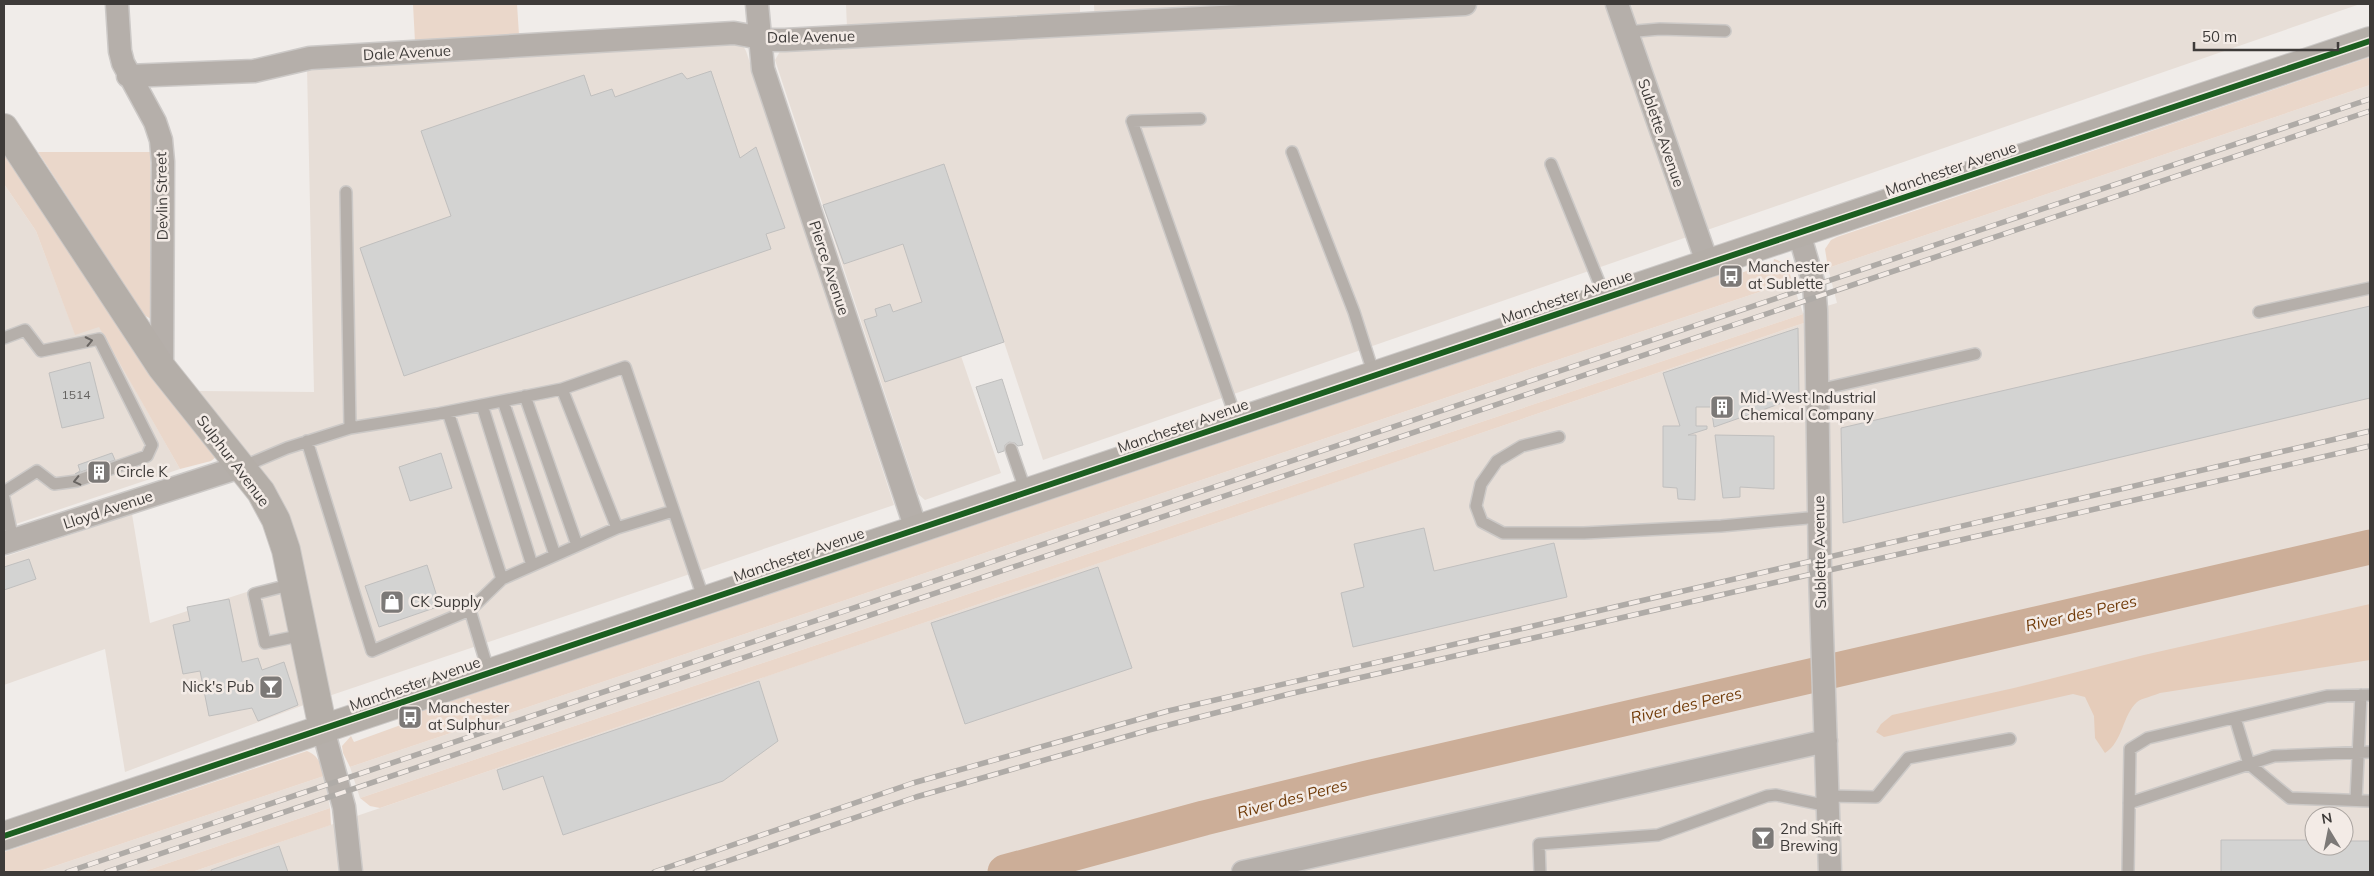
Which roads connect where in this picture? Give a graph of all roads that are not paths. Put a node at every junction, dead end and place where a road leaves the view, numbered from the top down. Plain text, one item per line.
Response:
1 (117, 4) edge
2 (757, 4) edge
3 (1465, 4) edge
4 (1617, 4) edge
5 (1407, 5) edge
6 (1087, 14) edge
7 (1725, 31) dead end
8 (1626, 32) junction
9 (758, 38) junction
10 (2370, 41) edge
11 (128, 76) junction
12 (1200, 119) dead end
13 (4, 128) edge
14 (1292, 152) dead end
15 (1551, 164) dead end
16 (346, 192) dead end
17 (1799, 233) junction
18 (1707, 262) junction
19 (2370, 288) edge
20 (1605, 297) junction
21 (2259, 312) dead end
22 (4, 338) edge
23 (1975, 354) dead end
24 (162, 368) junction
25 (1374, 375) junction
26 (562, 389) junction
27 (1818, 390) junction
28 (525, 396) junction
29 (503, 401) junction
30 (482, 405) junction
31 (448, 412) junction
32 (1238, 421) junction
33 (350, 428) junction
34 (1559, 437) dead end
35 (307, 442) junction
36 (1011, 449) dead end
37 (240, 467) junction
38 (4, 492) edge
39 (1026, 492) junction
40 (4, 498) edge
41 (673, 511) junction
42 (1820, 517) junction
43 (617, 528) junction
44 (916, 529) junction
45 (8, 542) edge
46 (578, 545) junction
47 (555, 555) junction
48 (532, 565) junction
49 (502, 579) junction
50 (293, 584) junction
51 (704, 600) junction
52 (470, 610) junction
53 (303, 635) junction
54 (489, 673) junction
55 (2366, 695) edge
56 (2235, 718) junction
57 (323, 729) junction
58 (1826, 731) junction
59 (2010, 739) dead end
60 (2370, 752) edge
61 (2357, 753) junction
62 (2248, 764) junction
63 (2356, 800) junction
64 (1828, 801) junction
65 (2370, 801) edge
66 (2129, 803) junction
67 (4, 836) edge
68 (351, 872) edge
69 (1243, 872) edge
70 (1540, 872) edge
71 (1830, 872) edge
72 (2128, 872) edge

1 - 11 street, Devlin Street
2 - 9 street, Pierce Avenue
3 - 5 street, Dale Avenue
4 - 8 street, Sublette Avenue
5 - 6 street, Dale Avenue
6 - 9 street, Dale Avenue
7 - 8 lane
8 - 18 street, Sublette Avenue
9 - 11 street, Dale Avenue
9 - 44 street, Pierce Avenue
10 - 17 main road, Manchester Avenue
11 - 24 street, Devlin Street
12 - 32 lane
13 - 24 main road, Sulphur Avenue
14 - 25 lane
15 - 20 lane
16 - 33 lane
17 - 18 main road, Manchester Avenue
17 - 27 street, Sublette Avenue
18 - 20 main road, Manchester Avenue
19 - 21 lane
20 - 25 main road, Manchester Avenue
22 -> 38 lane
23 - 27 lane
24 - 37 main road, Sulphur Avenue
25 - 32 main road, Manchester Avenue
26 - 28 lane
26 - 41 lane
26 - 43 lane
27 - 42 street, Sublette Avenue
28 - 29 lane
28 - 46 lane
29 - 30 lane
29 - 47 lane
30 - 31 lane
30 - 48 lane
31 - 33 lane
31 - 49 lane
32 - 39 main road, Manchester Avenue
33 - 35 lane
34 - 42 lane
35 - 37 lane
35 - 52 lane
36 - 39 lane
37 - 45 street, Lloyd Avenue
37 - 50 main road, Sulphur Avenue
39 - 44 main road, Manchester Avenue
40 - 45 lane
41 - 43 lane
41 - 51 lane
42 - 58 street, Sublette Avenue
43 - 46 lane
44 - 51 main road, Manchester Avenue
46 - 47 lane
47 - 48 lane
48 - 49 lane
49 - 52 lane
50 - 53 main road, Sulphur Avenue
50 - 53 lane
51 - 54 main road, Manchester Avenue
52 - 54 lane
53 - 57 main road, Sulphur Avenue
54 - 57 main road, Manchester Avenue
55 - 56 lane
55 - 61 lane
56 - 62 lane
56 - 66 lane
57 - 67 main road, Manchester Avenue
57 - 68 street, Sulphur Avenue
58 - 64 street, Sublette Avenue
58 - 69 street
59 - 64 lane
60 - 61 lane
61 - 62 lane
61 - 63 lane
62 - 63 lane
62 - 66 lane
63 - 65 lane
64 - 70 lane
64 - 71 street, Sublette Avenue
66 - 72 lane

